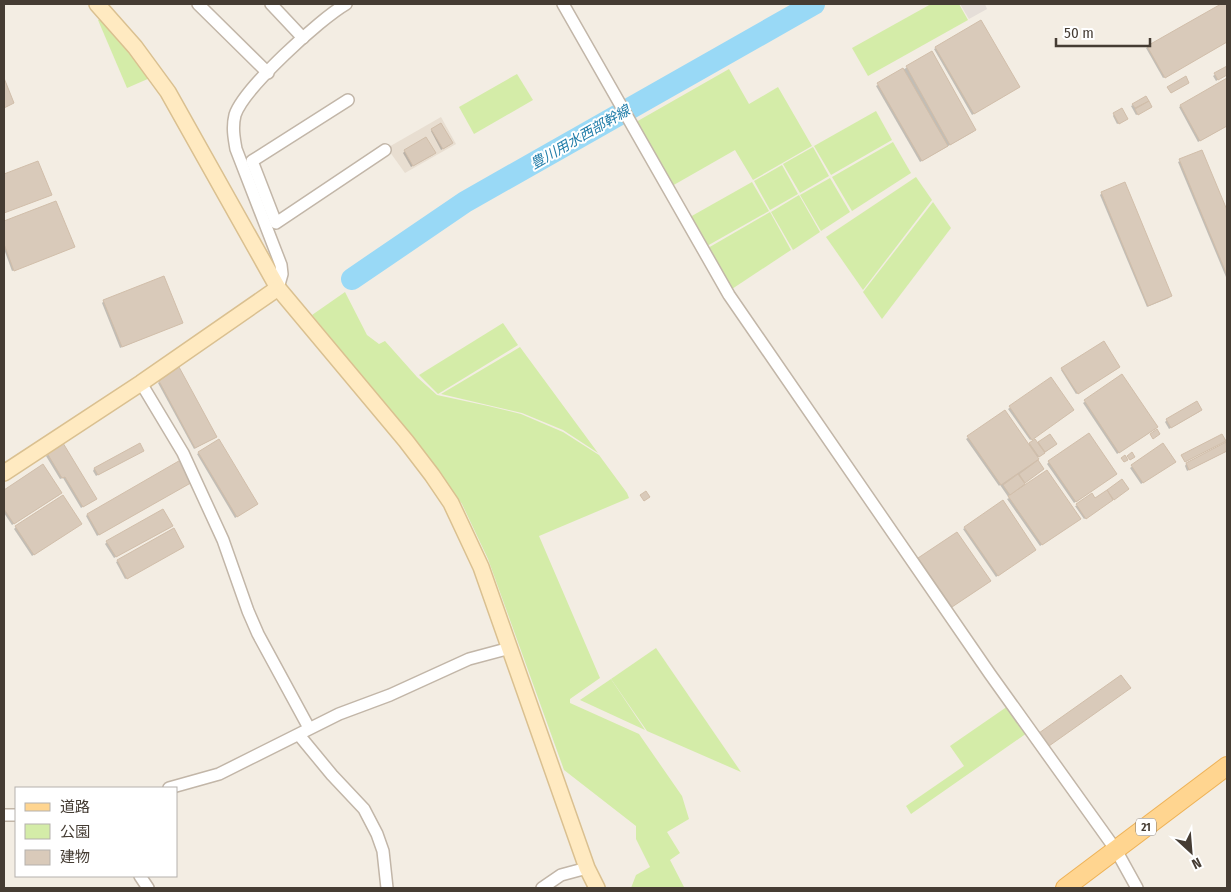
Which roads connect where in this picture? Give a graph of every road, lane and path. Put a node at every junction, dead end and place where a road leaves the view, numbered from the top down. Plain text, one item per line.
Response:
1 (97, 4) edge
2 (198, 4) edge
3 (271, 4) edge
4 (346, 4) edge
5 (563, 4) edge
6 (303, 38) junction
7 (268, 73) junction
8 (348, 100) dead end
9 (384, 150) dead end
10 (278, 288) junction
11 (140, 383) junction
12 (4, 473) edge
13 (510, 648) junction
14 (309, 728) junction
15 (299, 735) junction
16 (1227, 766) edge
17 (172, 787) edge
18 (1116, 850) junction
19 (587, 868) junction
20 (141, 877) edge
21 (148, 888) edge
22 (387, 888) edge
23 (542, 888) edge
24 (597, 888) edge
25 (1065, 888) edge
26 (1137, 888) edge

1 - 10 street
2 - 7 street
3 - 6 street
4 - 6 street
5 - 18 street
6 - 7 street
7 - 10 street
8 - 9 street
10 - 11 street
10 - 13 street
11 - 12 street
11 - 14 street
13 - 14 street
13 - 19 street
14 - 15 street
15 - 17 street
15 - 22 street
16 - 18 main road, 21
18 - 25 main road, 21
18 - 26 street
19 - 23 street
19 - 24 street
20 - 21 street

